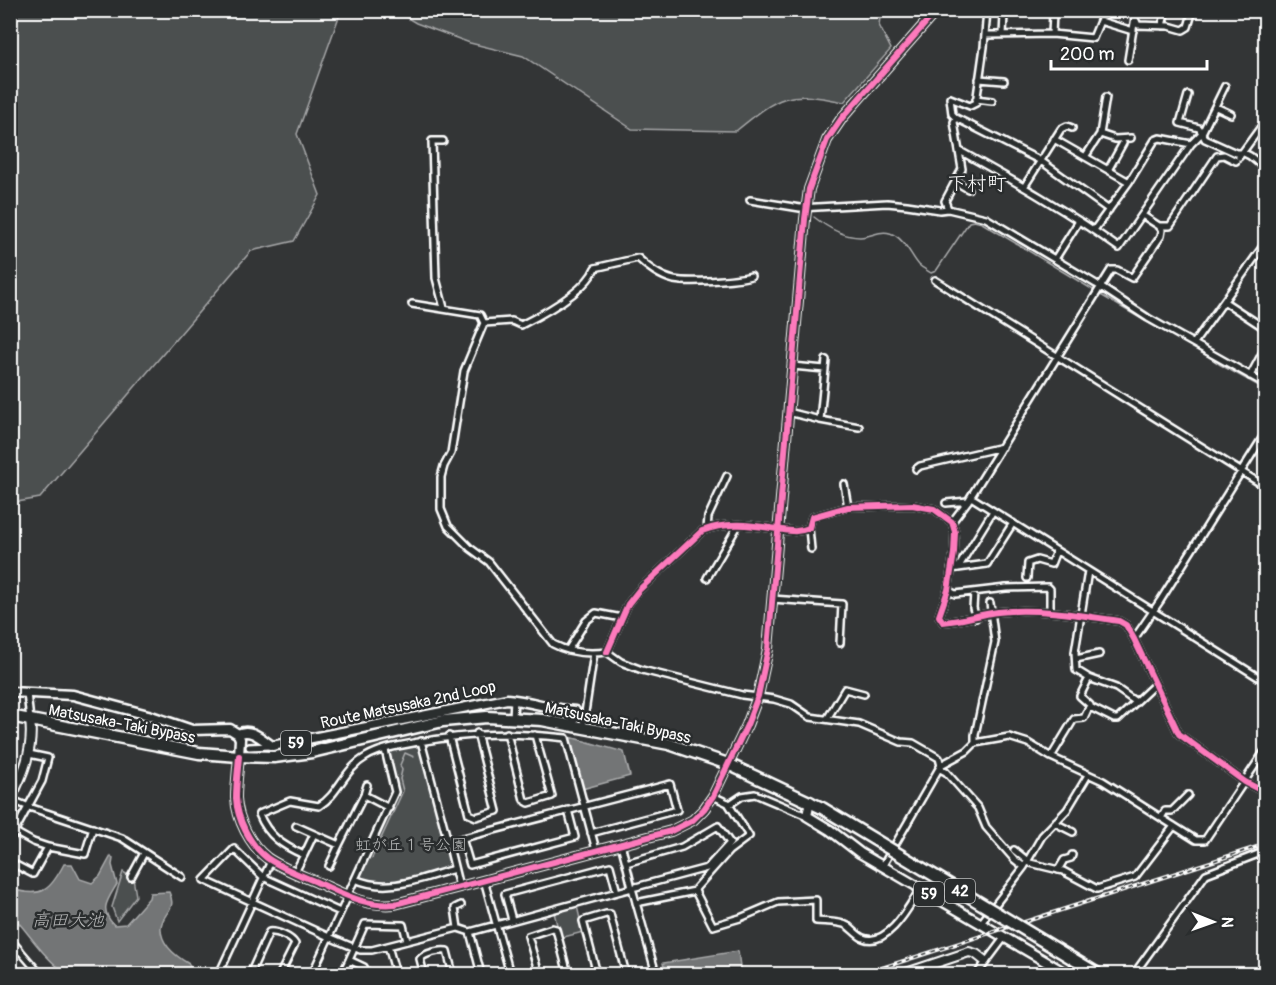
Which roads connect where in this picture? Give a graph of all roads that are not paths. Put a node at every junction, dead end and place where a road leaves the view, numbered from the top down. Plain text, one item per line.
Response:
1 (937, 10) edge
2 (987, 10) edge
3 (1019, 10) edge
4 (1037, 10) edge
5 (1131, 10) edge
6 (1138, 10) edge
7 (1166, 10) edge
8 (1193, 10) edge
9 (1135, 17) junction
10 (1162, 26) junction
11 (1133, 31) junction
12 (1052, 34) junction
13 (985, 35) junction
14 (1003, 35) junction
15 (1128, 60) dead end
16 (979, 79) junction
17 (1004, 81) dead end
18 (1225, 86) dead end
19 (1188, 94) dead end
20 (1106, 97) dead end
21 (976, 99) junction
22 (992, 101) dead end
23 (1216, 107) junction
24 (1231, 114) dead end
25 (956, 118) junction
26 (1265, 122) edge
27 (1072, 128) dead end
28 (1202, 133) junction
29 (1100, 134) junction
30 (1131, 138) dead end
31 (1054, 139) junction
32 (443, 141) dead end
33 (1123, 143) dead end
34 (1191, 144) junction
35 (960, 151) junction
36 (1085, 157) junction
37 (1240, 157) junction
38 (1041, 161) junction
39 (1266, 169) edge
40 (1108, 170) junction
41 (956, 182) junction
42 (1129, 182) junction
43 (1024, 187) junction
44 (968, 189) dead end
45 (750, 200) dead end
46 (806, 207) junction
47 (948, 209) junction
48 (1109, 210) junction
49 (1142, 215) junction
50 (1079, 221) junction
51 (1159, 226) junction
52 (1094, 230) junction
53 (1265, 244) edge
54 (1055, 259) junction
55 (751, 276) dead end
56 (935, 280) dead end
57 (1101, 287) junction
58 (1225, 302) junction
59 (412, 304) dead end
60 (444, 308) junction
61 (484, 323) junction
62 (1266, 329) edge
63 (1194, 343) junction
64 (1265, 348) edge
65 (1059, 356) junction
66 (826, 360) dead end
67 (792, 366) junction
68 (825, 369) junction
69 (1250, 376) junction
70 (1266, 387) edge
71 (788, 412) junction
72 (820, 420) junction
73 (859, 427) dead end
74 (1266, 432) edge
75 (1002, 447) junction
76 (916, 469) dead end
77 (1241, 471) junction
78 (727, 476) dead end
79 (844, 484) dead end
80 (1266, 487) edge
81 (969, 499) junction
82 (946, 503) dead end
83 (848, 507) junction
84 (993, 511) junction
85 (952, 522) junction
86 (1013, 523) junction
87 (736, 525) junction
88 (809, 528) junction
89 (707, 529) junction
90 (778, 529) junction
91 (811, 549) dead end
92 (1056, 550) junction
93 (958, 567) junction
94 (951, 569) junction
95 (1088, 571) junction
96 (707, 578) dead end
97 (1027, 579) dead end
98 (948, 590) junction
99 (974, 593) junction
100 (772, 599) junction
101 (990, 603) dead end
102 (1050, 611) junction
103 (1152, 611) junction
104 (990, 615) junction
105 (1081, 615) junction
106 (622, 618) junction
107 (976, 618) junction
108 (1134, 639) junction
109 (840, 643) dead end
110 (568, 650) junction
111 (607, 652) junction
112 (594, 653) junction
113 (1099, 654) dead end
114 (1076, 659) junction
115 (1089, 678) junction
116 (1266, 682) edge
117 (1154, 685) junction
118 (10, 692) edge
119 (27, 693) junction
120 (864, 694) dead end
121 (758, 696) junction
122 (514, 699) junction
123 (1136, 702) junction
124 (1090, 707) junction
125 (10, 716) edge
126 (513, 718) junction
127 (827, 719) junction
128 (30, 720) junction
129 (578, 725) junction
130 (367, 733) junction
131 (477, 733) junction
132 (507, 733) junction
133 (238, 734) junction
134 (535, 735) junction
135 (449, 736) junction
136 (303, 741) junction
137 (421, 741) junction
138 (975, 743) junction
139 (272, 746) junction
140 (249, 747) dead end
141 (1266, 749) edge
142 (385, 750) junction
143 (305, 753) junction
144 (28, 754) junction
145 (239, 756) junction
146 (1051, 757) junction
147 (728, 764) junction
148 (941, 765) junction
149 (1088, 775) junction
150 (1245, 782) junction
151 (367, 785) dead end
152 (1266, 793) edge
153 (363, 795) junction
154 (1188, 795) dead end
155 (712, 796) junction
156 (11, 799) edge
157 (810, 801) junction
158 (728, 804) junction
159 (584, 806) junction
160 (29, 807) junction
161 (388, 808) junction
162 (568, 810) junction
163 (807, 816) junction
164 (1161, 818) junction
165 (1056, 821) junction
166 (296, 825) dead end
167 (1174, 826) junction
168 (93, 828) junction
169 (15, 832) junction
170 (1073, 832) dead end
171 (591, 833) junction
172 (314, 834) junction
173 (462, 838) junction
174 (10, 840) edge
175 (448, 842) junction
176 (621, 844) junction
177 (339, 845) junction
178 (48, 847) junction
179 (596, 850) junction
180 (1014, 850) dead end
181 (144, 852) junction
182 (1266, 852) edge
183 (304, 855) junction
184 (1072, 855) dead end
185 (272, 861) junction
186 (10, 862) edge
187 (626, 863) junction
188 (1025, 864) junction
189 (329, 866) dead end
190 (882, 867) junction
191 (454, 868) junction
192 (1058, 870) junction
193 (295, 872) junction
194 (131, 877) dead end
195 (182, 877) dead end
196 (263, 877) junction
197 (355, 879) junction
198 (484, 880) junction
199 (459, 887) junction
200 (632, 888) junction
201 (920, 889) junction
202 (695, 891) junction
203 (617, 892) junction
204 (348, 894) junction
205 (252, 902) junction
206 (636, 903) junction
207 (461, 905) dead end
208 (340, 912) junction
209 (512, 920) junction
210 (981, 923) junction
211 (497, 924) junction
212 (458, 928) junction
213 (470, 932) junction
214 (329, 937) junction
215 (1004, 938) junction
216 (10, 939) edge
217 (407, 941) junction
218 (388, 946) junction
219 (354, 948) junction
220 (20, 950) junction
221 (10, 957) edge
222 (349, 960) junction
223 (985, 962) junction
224 (37, 973) edge
225 (219, 975) edge
226 (250, 975) edge
227 (280, 975) edge
228 (312, 975) edge
229 (342, 975) edge
230 (367, 975) edge
231 (396, 975) edge
232 (424, 975) edge
233 (453, 975) edge
234 (481, 975) edge
235 (510, 975) edge
236 (539, 975) edge
237 (568, 975) edge
238 (597, 975) edge
239 (627, 975) edge
240 (656, 975) edge
241 (903, 975) edge
242 (977, 975) edge
243 (1067, 975) edge
244 (1098, 975) edge
245 (1134, 975) edge

1 - 46 street
2 - 13 street
3 - 14 street
4 - 12 street
5 - 9 street
6 - 9 street
7 - 10 street
8 - 10 street
9 - 10 street
9 - 11 street
11 - 12 street
11 - 15 street
12 - 14 street
13 - 14 street
13 - 16 street
16 - 17 street
16 - 21 street
18 - 23 street
19 - 28 street
20 - 29 street
21 - 22 street
21 - 25 street
23 - 24 street
23 - 28 street
25 - 35 street
25 - 38 street
26 - 37 street
27 - 31 street
28 - 34 street
28 - 37 street
29 - 30 street
29 - 36 street
31 - 36 street
31 - 38 street
32 - 60 street
33 - 40 street
34 - 42 street
34 - 49 street
35 - 41 street
35 - 43 street
36 - 40 street
37 - 39 street
37 - 51 street
38 - 43 street
38 - 48 street
40 - 42 street
41 - 44 street
41 - 47 street
42 - 48 street
43 - 50 street
45 - 46 street
46 - 47 street
46 - 67 street
47 - 54 street
48 - 52 street
49 - 51 street
49 - 52 street
50 - 52 street
50 - 54 street
51 - 57 street
53 - 58 street
54 - 57 street
55 - 61 street
56 - 65 street
57 - 63 street
57 - 65 street
58 - 62 street
58 - 63 street
59 - 60 street
60 - 61 street
61 - 110 street
63 - 69 street
64 - 69 street
65 - 75 street
65 - 77 street
66 - 68 street
67 - 68 street
67 - 71 street
68 - 72 street
69 - 70 street
71 - 72 street
71 - 90 street
72 - 73 street
74 - 77 street
75 - 76 street
75 - 81 street
77 - 80 street
77 - 103 street
78 - 89 street
79 - 83 street
81 - 82 street
81 - 84 street
81 - 85 street
83 - 85 street
83 - 88 street
84 - 86 street
84 - 93 street
85 - 94 street
86 - 92 street
86 - 93 street
87 - 89 street
87 - 90 street
87 - 96 street
88 - 90 street
88 - 91 street
89 - 106 street
90 - 100 street
92 - 95 street
92 - 97 street
93 - 94 street
94 - 98 street
95 - 103 street
95 - 105 street
98 - 99 street
98 - 107 street
99 - 102 street
99 - 107 street
100 - 109 street
100 - 121 street
101 - 104 street
102 - 104 street
102 - 105 street
103 - 108 street
103 - 116 street
104 - 107 street
104 - 138 street
105 - 108 street
105 - 114 street
106 - 110 street
106 - 111 street
108 - 117 street
110 - 112 street
111 - 112 street
111 - 121 street
112 - 129 street
113 - 114 street
114 - 115 street
115 - 123 street
115 - 124 street
117 - 123 street
117 - 150 street
118 - 119 main road, 59
119 - 128 street
119 - 133 main road, 59
120 - 127 street
121 - 127 street
121 - 147 street
122 - 126 street
122 - 129 main road, Route Matsusaka 2nd Loop / 59
122 - 130 main road, Route Matsusaka 2nd Loop / 59
123 - 124 street
124 - 146 street
125 - 128 highway, Matsusaka-Taki Bypass / 42
126 - 129 highway, Matsusaka-Taki Bypass / 42
126 - 130 highway, Matsusaka-Taki Bypass / 42
127 - 148 street
128 - 144 street
128 - 145 highway, Matsusaka-Taki Bypass / 42
129 - 147 highway, Matsusaka-Taki Bypass / 42
130 - 136 main road, Route Matsusaka 2nd Loop / 59
130 - 143 highway, Matsusaka-Taki Bypass / 42
131 - 132 street
131 - 135 street
131 - 135 street
132 - 134 street
132 - 134 street
133 - 139 main road, 59
133 - 145 main road
134 - 159 street
135 - 137 street
136 - 139 main road, Route Matsusaka 2nd Loop / 59
136 - 143 street
137 - 142 street
137 - 175 street
138 - 146 street
138 - 148 street
139 - 140 street
141 - 150 street
142 - 161 street
142 - 183 street
143 - 145 highway, Matsusaka-Taki Bypass / 42
144 - 156 street
144 - 160 street
145 - 185 street
146 - 149 street
147 - 155 street
147 - 157 highway, Matsusaka-Taki Bypass / 42
148 - 188 street
148 - 190 street
149 - 164 street
149 - 165 street
150 - 152 street
150 - 167 street
151 - 153 street
153 - 161 street
153 - 177 street
154 - 164 street
155 - 158 street
155 - 176 street
156 - 160 street
157 - 163 main road
157 - 244 highway, Matsusaka-Taki Bypass / 42, bridge
158 - 163 street
158 - 202 street
159 - 162 street
159 - 171 street
159 - 171 street
160 - 168 street
160 - 169 street
161 - 197 street
162 - 173 street
162 - 173 street
163 - 190 main road, 59
164 - 167 street
165 - 170 street
165 - 188 street
166 - 172 street
167 - 192 street
168 - 178 street
168 - 181 street
169 - 174 street
169 - 178 street
171 - 179 street
172 - 177 street
172 - 183 street
173 - 175 street
175 - 191 street
176 - 179 street
176 - 187 street
177 - 189 street
178 - 186 street
179 - 198 street
180 - 188 street
181 - 194 street
181 - 195 street
182 - 245 street
183 - 193 street
184 - 192 street
185 - 193 street
185 - 196 street
187 - 200 street
187 - 200 street
188 - 192 street
188 - 210 street
190 - 201 main road, 59
191 - 197 street
191 - 199 street
193 - 204 street
196 - 205 street
196 - 205 street
196 - 208 street
197 - 204 street
198 - 199 street
198 - 211 street
199 - 204 street
200 - 203 street
200 - 206 street
201 - 202 street
201 - 210 main road, 59
202 - 206 street
203 - 209 street
203 - 209 street
204 - 208 street
205 - 214 street
205 - 225 street
206 - 240 street
207 - 212 street
208 - 214 street
209 - 211 street
210 - 215 main road, 59
211 - 213 street
211 - 235 street
212 - 213 street
212 - 217 street
213 - 234 street
214 - 219 street
214 - 228 street
215 - 223 street
215 - 243 main road, 59
216 - 220 street
217 - 218 street
217 - 219 street
218 - 219 street
218 - 231 street
219 - 222 street
220 - 221 street
220 - 224 street
222 - 229 street
222 - 230 street
223 - 241 street
223 - 242 street
226 - 227 street
232 - 233 street
236 - 237 street
238 - 239 street

